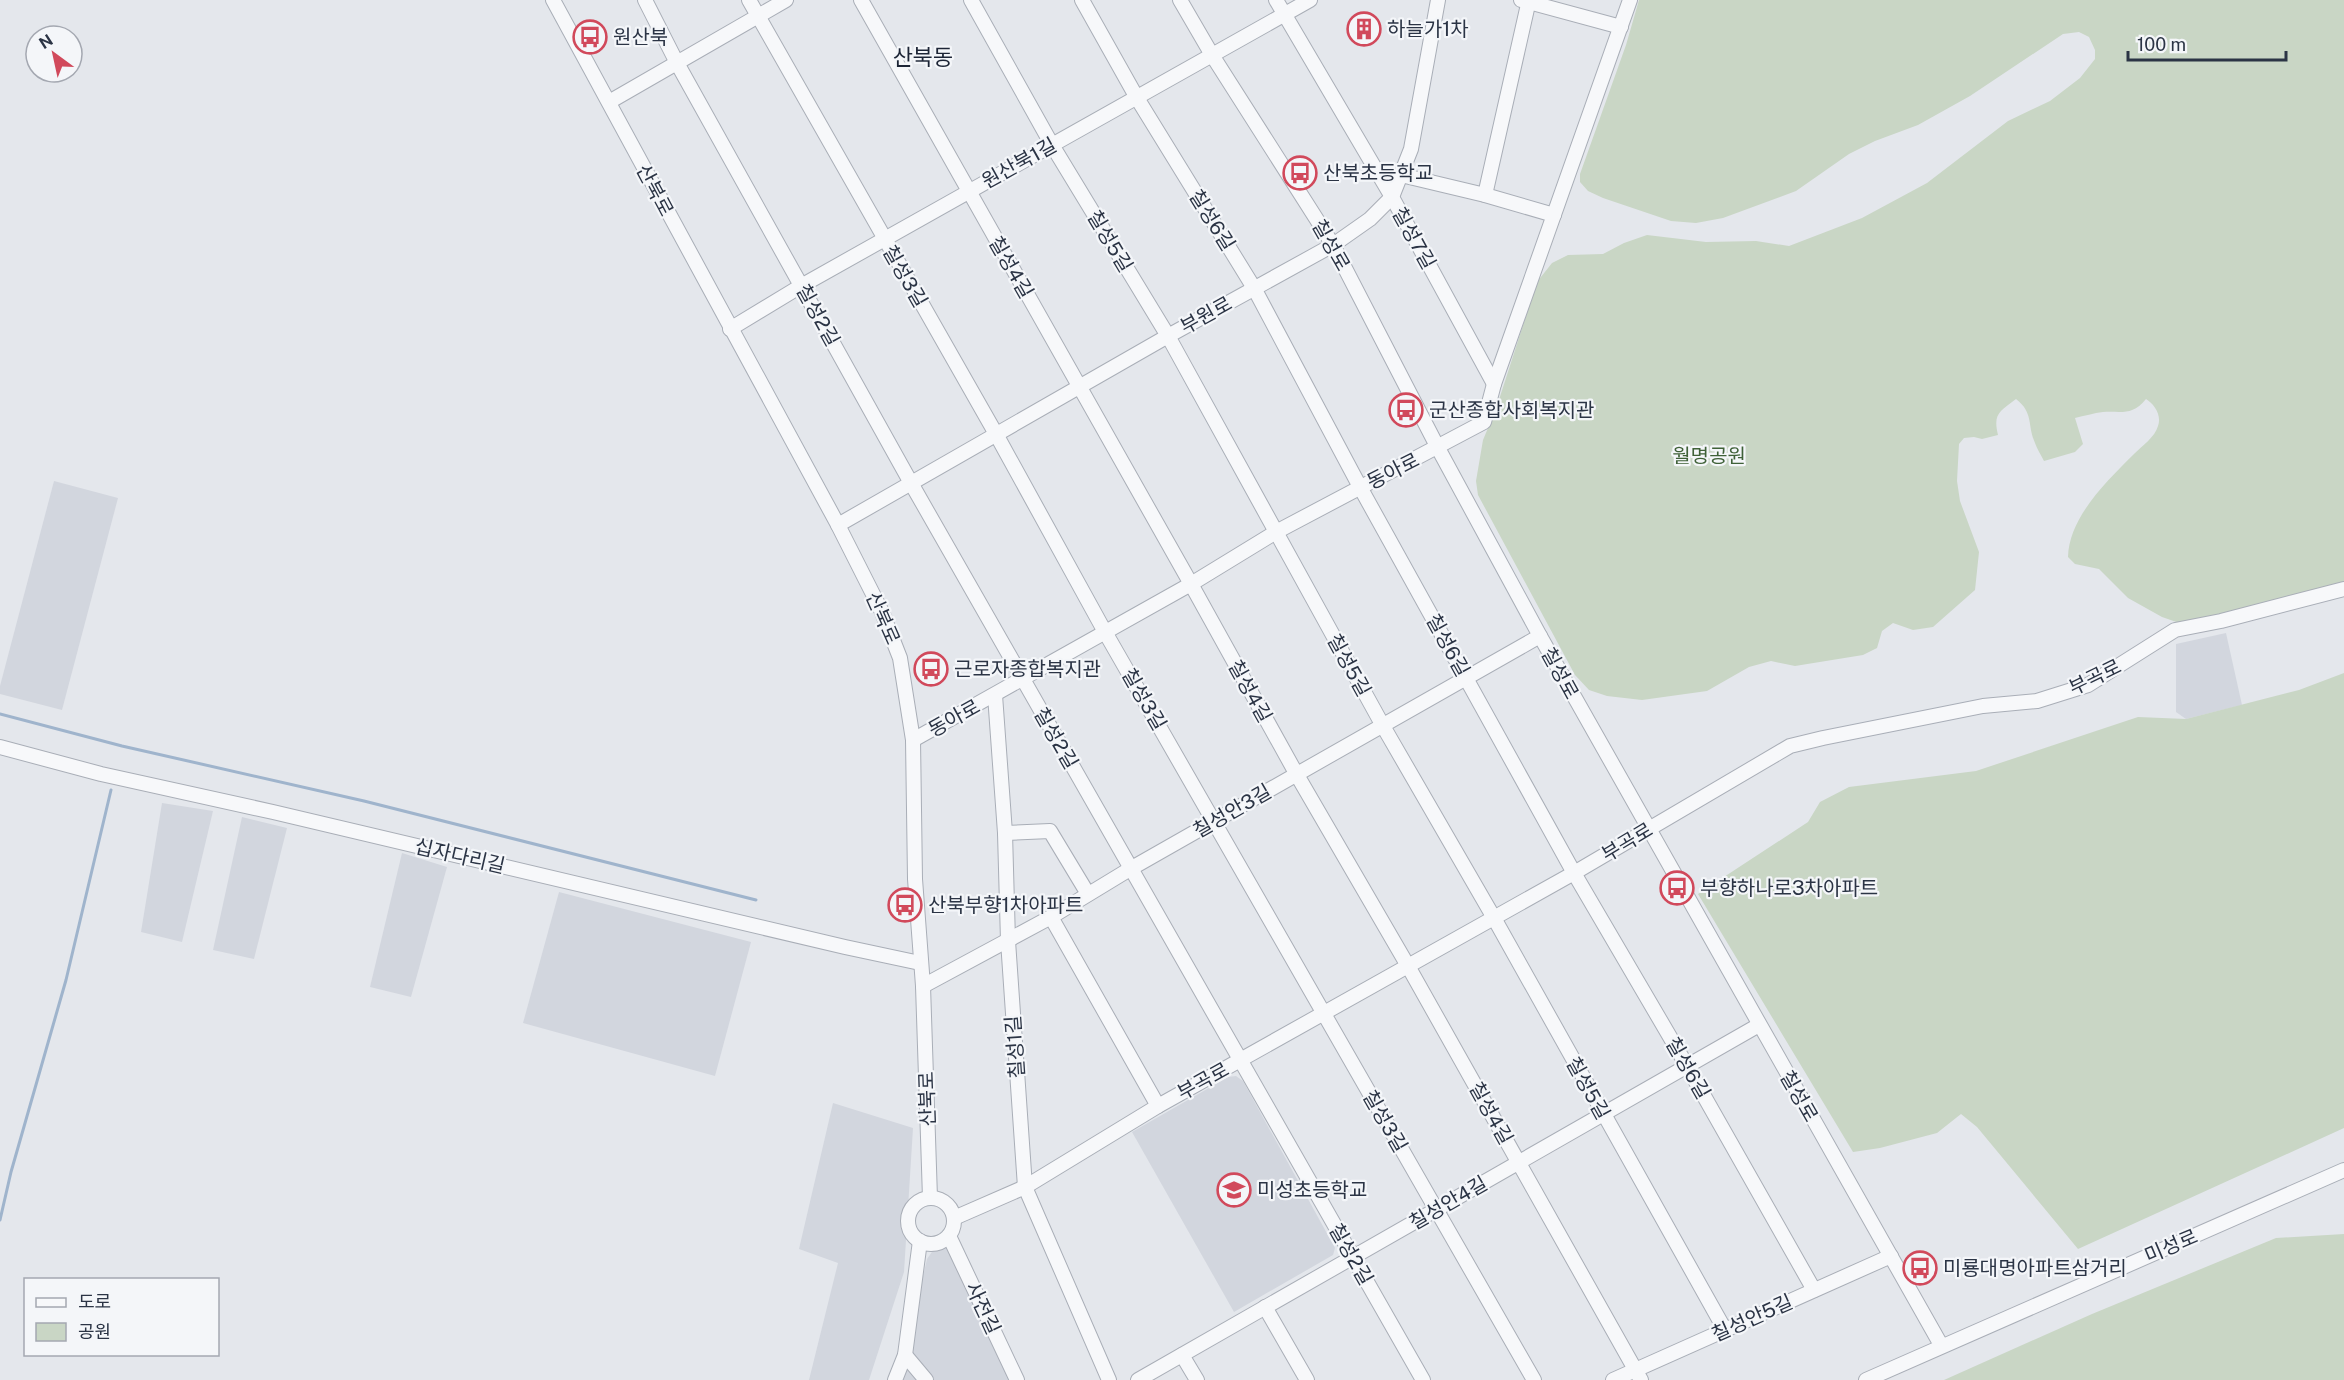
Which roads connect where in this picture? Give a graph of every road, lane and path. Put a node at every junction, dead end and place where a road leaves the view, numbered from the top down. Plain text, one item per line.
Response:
1 (553, 0) edge
2 (645, 0) edge
3 (749, 0) edge
4 (786, 0) edge
5 (861, 0) edge
6 (971, 0) edge
7 (1082, 0) edge
8 (1180, 0) edge
9 (1276, 0) edge
10 (1310, 0) edge
11 (1438, 0) edge
12 (1526, 0) edge
13 (1630, 0) edge
14 (1284, 14) junction
15 (758, 16) junction
16 (1621, 27) junction
17 (1212, 55) junction
18 (677, 63) junction
19 (1137, 98) junction
20 (609, 102) junction
21 (1052, 145) junction
22 (1401, 175) junction
23 (968, 191) junction
24 (1485, 195) junction
25 (1392, 197) junction
26 (1554, 215) junction
27 (884, 240) junction
28 (1333, 245) junction
29 (801, 286) junction
30 (1254, 288) junction
31 (730, 329) junction
32 (1168, 336) junction
33 (1494, 384) junction
34 (1079, 387) junction
35 (996, 434) junction
36 (1438, 448) junction
37 (911, 483) junction
38 (1360, 487) junction
39 (838, 525) junction
40 (1276, 532) junction
41 (1191, 584) junction
42 (2344, 589) edge
43 (1105, 632) junction
44 (1540, 636) junction
45 (1022, 678) junction
46 (1466, 678) junction
47 (995, 696) junction
48 (1383, 726) junction
49 (913, 740) junction
50 (0, 747) edge
51 (1296, 775) junction
52 (1215, 821) junction
53 (1648, 830) junction
54 (1005, 832) junction
55 (1130, 868) junction
56 (1574, 873) junction
57 (1088, 894) junction
58 (1051, 917) junction
59 (1494, 918) junction
60 (1008, 941) junction
61 (920, 963) junction
62 (1408, 966) junction
63 (923, 986) junction
64 (1324, 1014) junction
65 (1759, 1025) junction
66 (1240, 1060) junction
67 (1687, 1066) junction
68 (1158, 1106) junction
69 (1603, 1114) junction
70 (1519, 1162) junction
71 (2344, 1170) edge
72 (1024, 1187) junction
73 (930, 1198) junction
74 (1436, 1210) junction
75 (954, 1218) junction
76 (949, 1236) junction
77 (920, 1241) junction
78 (1891, 1256) junction
79 (1353, 1257) junction
80 (1814, 1290) junction
81 (1265, 1307) junction
82 (1725, 1330) junction
83 (1941, 1345) junction
84 (905, 1355) junction
85 (1182, 1355) junction
86 (1638, 1375) edge
87 (895, 1380) edge
88 (926, 1380) edge
89 (1017, 1380) edge
90 (1110, 1380) edge
91 (1138, 1380) edge
92 (1197, 1380) edge
93 (1306, 1380) edge
94 (1423, 1380) edge
95 (1534, 1380) edge
96 (1613, 1380) edge
97 (1866, 1380) edge

1 - 20 street, 산북로
2 - 18 street, 칠성2길
3 - 15 street, 칠성3길
4 - 15 street
5 - 23 street, 칠성4길
6 - 21 street, 칠성5길
7 - 19 street, 칠성6길
8 - 17 street, 칠성로
9 - 14 street, 칠성7길
10 - 14 street, 원산북1길
11 - 22 street, 부원로
12 - 16 street
12 - 24 street
13 - 16 street, 동아로
14 - 17 street, 원산북1길
14 - 25 street, 칠성7길
15 - 18 street
15 - 27 street, 칠성3길
16 - 26 street, 동아로
17 - 19 street, 원산북1길
17 - 28 street, 칠성로
18 - 20 street
18 - 29 street, 칠성2길
19 - 21 street, 원산북1길
19 - 30 street, 칠성6길
20 - 31 street, 산북로
21 - 23 street, 원산북1길
21 - 32 street, 칠성5길
22 - 24 street
22 - 25 street, 부원로
23 - 27 street, 원산북1길
23 - 34 street, 칠성4길
24 - 26 street
25 - 28 street, 부원로
25 - 33 street, 칠성7길
26 - 33 street, 동아로
27 - 29 street, 원산북1길
27 - 35 street, 칠성3길
28 - 30 street, 부원로
28 - 36 street, 칠성로
29 - 31 street, 원산북1길
29 - 37 street, 칠성2길
30 - 32 street, 부원로
30 - 38 street, 칠성6길
31 - 39 street, 산북로
32 - 34 street, 부원로
32 - 40 street, 칠성5길
33 - 36 street, 동아로
34 - 35 street, 부원로
34 - 41 street, 칠성4길
35 - 37 street, 부원로
35 - 43 street, 칠성3길
36 - 38 street, 동아로
36 - 44 street, 칠성로
37 - 39 street, 부원로
37 - 45 street, 칠성2길
38 - 40 street, 동아로
38 - 46 street, 칠성6길
39 - 49 street, 산북로
40 - 41 street, 동아로
40 - 48 street, 칠성5길
41 - 43 street, 동아로
41 - 51 street, 칠성4길
42 - 53 street, 부곡로
43 - 45 street, 동아로
43 - 52 street, 칠성3길
44 - 46 street, 칠성안3길
44 - 53 street, 칠성로
45 - 47 street, 동아로
45 - 55 street, 칠성2길
46 - 48 street, 칠성안3길
46 - 56 street, 칠성6길
47 - 49 street, 동아로
47 - 54 street, 칠성1길
48 - 51 street, 칠성안3길
48 - 59 street, 칠성5길
49 - 61 street, 산북로
50 - 61 street, 십자다리길
51 - 52 street, 칠성안3길
51 - 62 street, 칠성4길
52 - 55 street, 칠성안3길
52 - 64 street, 칠성3길
53 - 56 street, 부곡로
53 - 65 street, 칠성로
54 - 57 street
54 - 60 street, 칠성1길
55 - 57 street, 칠성안3길
55 - 66 street, 칠성2길
56 - 59 street, 부곡로
56 - 67 street, 칠성6길
57 - 58 street, 칠성안3길
58 - 60 street, 칠성안3길
58 - 68 street
59 - 62 street, 부곡로
59 - 69 street, 칠성5길
60 - 63 street, 칠성안3길
60 - 72 street, 칠성1길
61 - 63 street, 산북로
62 - 64 street, 부곡로
62 - 70 street, 칠성4길
63 - 73 street, 산북로
64 - 66 street, 부곡로
64 - 74 street, 칠성3길
65 - 67 street, 칠성안4길
65 - 78 street, 칠성로
66 - 68 street, 부곡로
66 - 79 street, 칠성2길
67 - 69 street, 칠성안4길
67 - 80 street, 칠성6길
68 - 72 street, 부곡로
69 - 70 street, 칠성안4길
69 - 82 street, 칠성5길
70 - 74 street, 칠성안4길
70 - 86 street, 칠성4길
71 - 83 street, 미성로
72 - 75 street, 부곡로
72 - 90 street, 칠성1길
73 - 75 street
73 - 77 street
74 - 79 street, 칠성안4길
74 - 95 street, 칠성3길
75 - 76 street
76 - 77 street
76 - 89 street, 사전길
77 - 84 street
78 - 80 street, 칠성안5길
78 - 83 street, 칠성로
79 - 81 street, 칠성안4길
79 - 94 street, 칠성2길
80 - 82 street, 칠성안5길
81 - 85 street, 칠성안4길
81 - 93 street
82 - 86 street, 칠성안5길
83 - 97 street, 미성로
84 - 87 street
84 - 88 street
85 - 91 street, 칠성안4길
85 - 92 street
86 - 96 street, 칠성안5길

